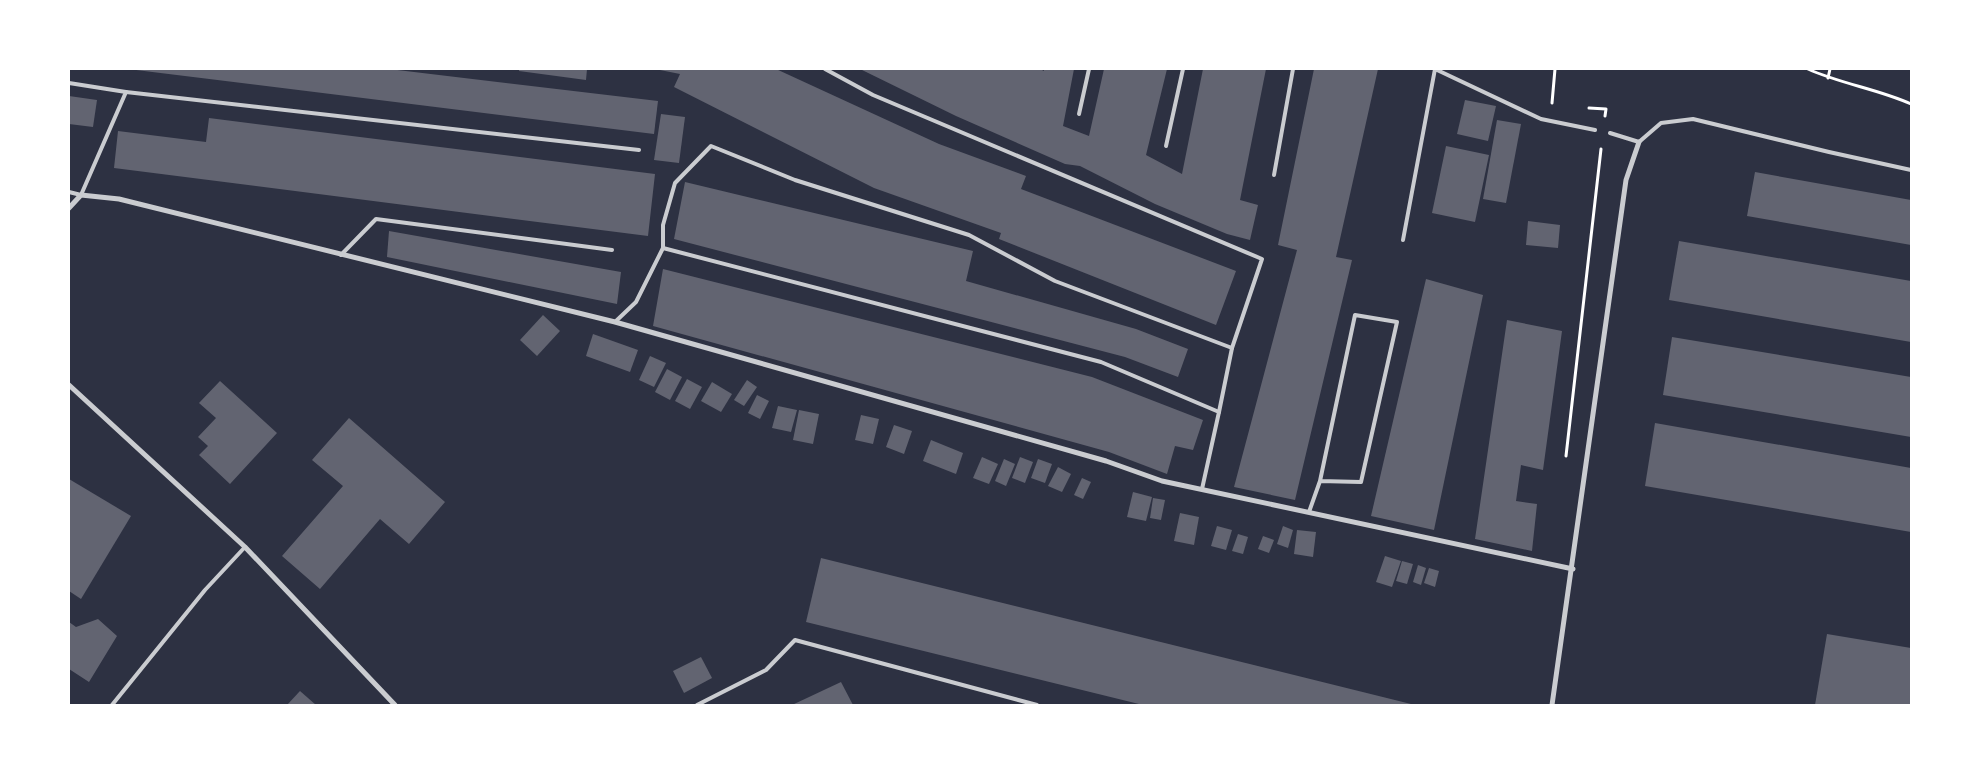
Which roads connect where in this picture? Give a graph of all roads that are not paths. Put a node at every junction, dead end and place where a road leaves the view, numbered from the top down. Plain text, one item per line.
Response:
1 (825, 69) edge
2 (1088, 69) edge
3 (1183, 69) edge
4 (1292, 69) edge
5 (69, 83) edge
6 (126, 92) junction
7 (1079, 114) dead end
8 (1595, 130) dead end
9 (1610, 133) dead end
10 (1639, 142) junction
11 (1166, 146) dead end
12 (639, 150) dead end
13 (1911, 170) edge
14 (1274, 175) dead end
15 (69, 192) edge
16 (80, 195) junction
17 (69, 208) edge
18 (1403, 240) dead end
19 (663, 248) junction
20 (612, 250) dead end
21 (341, 255) junction
22 (615, 322) junction
23 (1232, 348) junction
24 (69, 385) edge
25 (1219, 412) junction
26 (1320, 481) junction
27 (1202, 489) junction
28 (1309, 512) junction
29 (245, 547) junction
30 (1573, 569) junction
31 (112, 705) edge
32 (395, 705) edge
33 (697, 705) edge
34 (1037, 705) edge
35 (1552, 705) edge

1 - 23 lane
2 - 7 lane
3 - 11 lane
4 - 14 lane
5 - 6 lane
6 - 12 lane
6 - 16 lane
8 - 18 lane
9 - 10 lane
10 - 13 lane
10 - 30 street
15 - 16 lane
16 - 17 street
16 - 21 street
19 - 22 lane
19 - 23 lane
19 - 25 lane
20 - 21 lane
21 - 22 street
22 - 27 street
23 - 25 lane
24 - 29 street
25 - 27 lane
26 - 26 lane
26 - 28 lane
27 - 28 street
28 - 30 street
29 - 31 lane
29 - 32 street
30 - 35 street
33 - 34 lane

